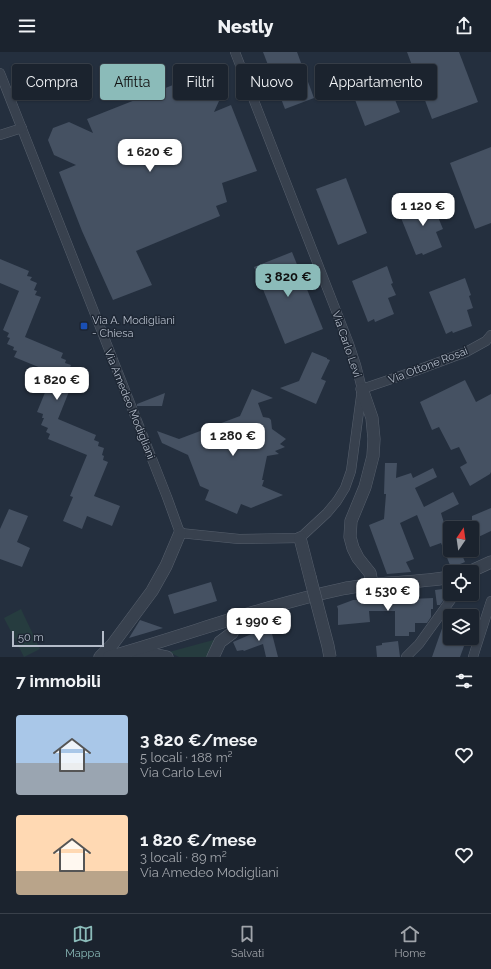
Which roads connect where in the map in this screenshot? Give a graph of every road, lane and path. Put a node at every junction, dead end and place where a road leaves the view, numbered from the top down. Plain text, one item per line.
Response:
1 (235, 52) edge
2 (0, 73) edge
3 (22, 128) junction
4 (0, 135) edge
5 (491, 334) edge
6 (362, 389) junction
7 (180, 533) junction
8 (300, 538) junction
9 (491, 562) edge
10 (479, 567) edge
11 (443, 578) edge
12 (372, 584) junction
13 (450, 601) edge
14 (491, 601) edge
15 (239, 618) junction
16 (126, 652) junction
17 (100, 657) edge
18 (109, 657) edge
19 (167, 657) edge
20 (213, 657) edge
21 (330, 657) edge
22 (406, 657) edge
23 (473, 657) edge

1 - 6 street, Via Carlo Levi
2 - 3 street, Via Amedeo Modigliani
3 - 4 street
3 - 7 street, Via Amedeo Modigliani
5 - 6 street, Via Ottone Rosai
6 - 8 street, Via Carlo Levi
6 - 12 street
7 - 8 street
7 - 17 street
8 - 21 street, bridge
9 - 10 street
11 - 12 street
12 - 15 street
13 - 22 street
14 - 23 street
15 - 16 street
15 - 20 street
16 - 18 street
16 - 19 street

